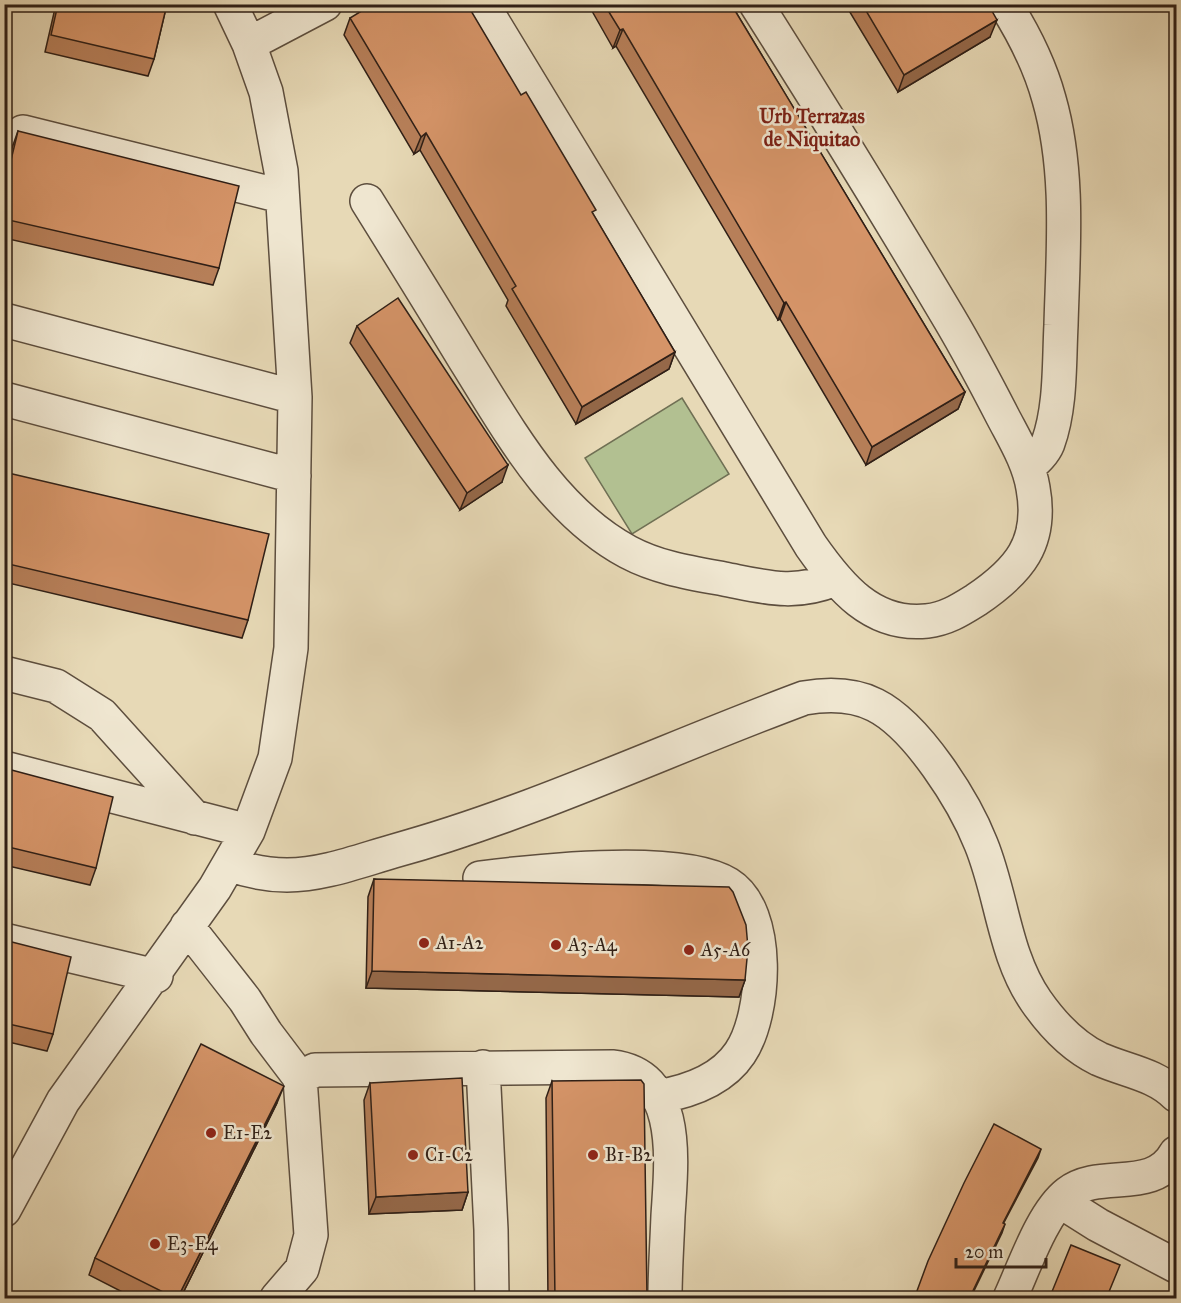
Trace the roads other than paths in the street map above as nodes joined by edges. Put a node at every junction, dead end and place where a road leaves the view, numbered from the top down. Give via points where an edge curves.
1 (230, 4) edge
2 (325, 4) edge
3 (482, 4) edge
4 (756, 4) edge
5 (1005, 4) edge
6 (249, 44) junction
7 (23, 132) edge
8 (281, 196) junction
9 (367, 201) dead end
10 (4, 320) edge
11 (295, 397) junction
12 (4, 399) edge
13 (1028, 467) junction
14 (294, 476) junction
15 (835, 579) junction
16 (4, 673) edge
17 (4, 768) edge
18 (195, 818) junction
19 (248, 831) junction
20 (229, 864) junction
21 (480, 878) dead end
22 (187, 926) junction
23 (4, 940) edge
24 (156, 976) junction
25 (483, 1067) junction
26 (300, 1078) junction
27 (1176, 1095) edge
28 (657, 1097) junction
29 (1176, 1153) edge
30 (1060, 1201) junction
31 (4, 1210) edge
32 (1176, 1266) edge
33 (277, 1299) edge
34 (492, 1299) edge
35 (665, 1299) edge
36 (1011, 1299) edge

1 - 6 street
2 - 6 street
3 - 15 street via 811,546
4 - 13 street via 966,346
5 - 13 street via 1030,49 1050,100 1064,199 1059,379 1048,441
6 - 8 street via 266,92 281,171
7 - 8 street
8 - 11 street
9 - 15 street via 511,434 548,482 590,525 627,552 674,570 780,590 802,590
10 - 11 street
11 - 14 street
12 - 14 street
13 - 15 street via 1036,510 1030,545 1012,573 952,615 924,622 898,620 859,602
14 - 19 street via 291,648 275,758
16 - 18 street via 56,686 102,715
17 - 18 street
18 - 19 street
19 - 20 street
20 - 22 street
20 - 27 street via 276,875 329,870 425,843 804,698 829,695 864,701 902,725 958,796 982,844 1018,967 1036,1001 1058,1028 1085,1050 1154,1079
21 - 28 street via 593,868 698,873 729,884 747,902 756,926 760,992 746,1043 739,1055 704,1083
22 - 24 street
22 - 26 street
23 - 24 street
24 - 31 street via 63,1101
25 - 26 street via 315,1070
25 - 28 street via 625,1069 638,1073
25 - 34 street
26 - 33 street via 311,1235 302,1269
28 - 35 street via 670,1134 671,1157
29 - 30 street via 1167,1166 1150,1176 1078,1186
30 - 32 street
30 - 36 street

